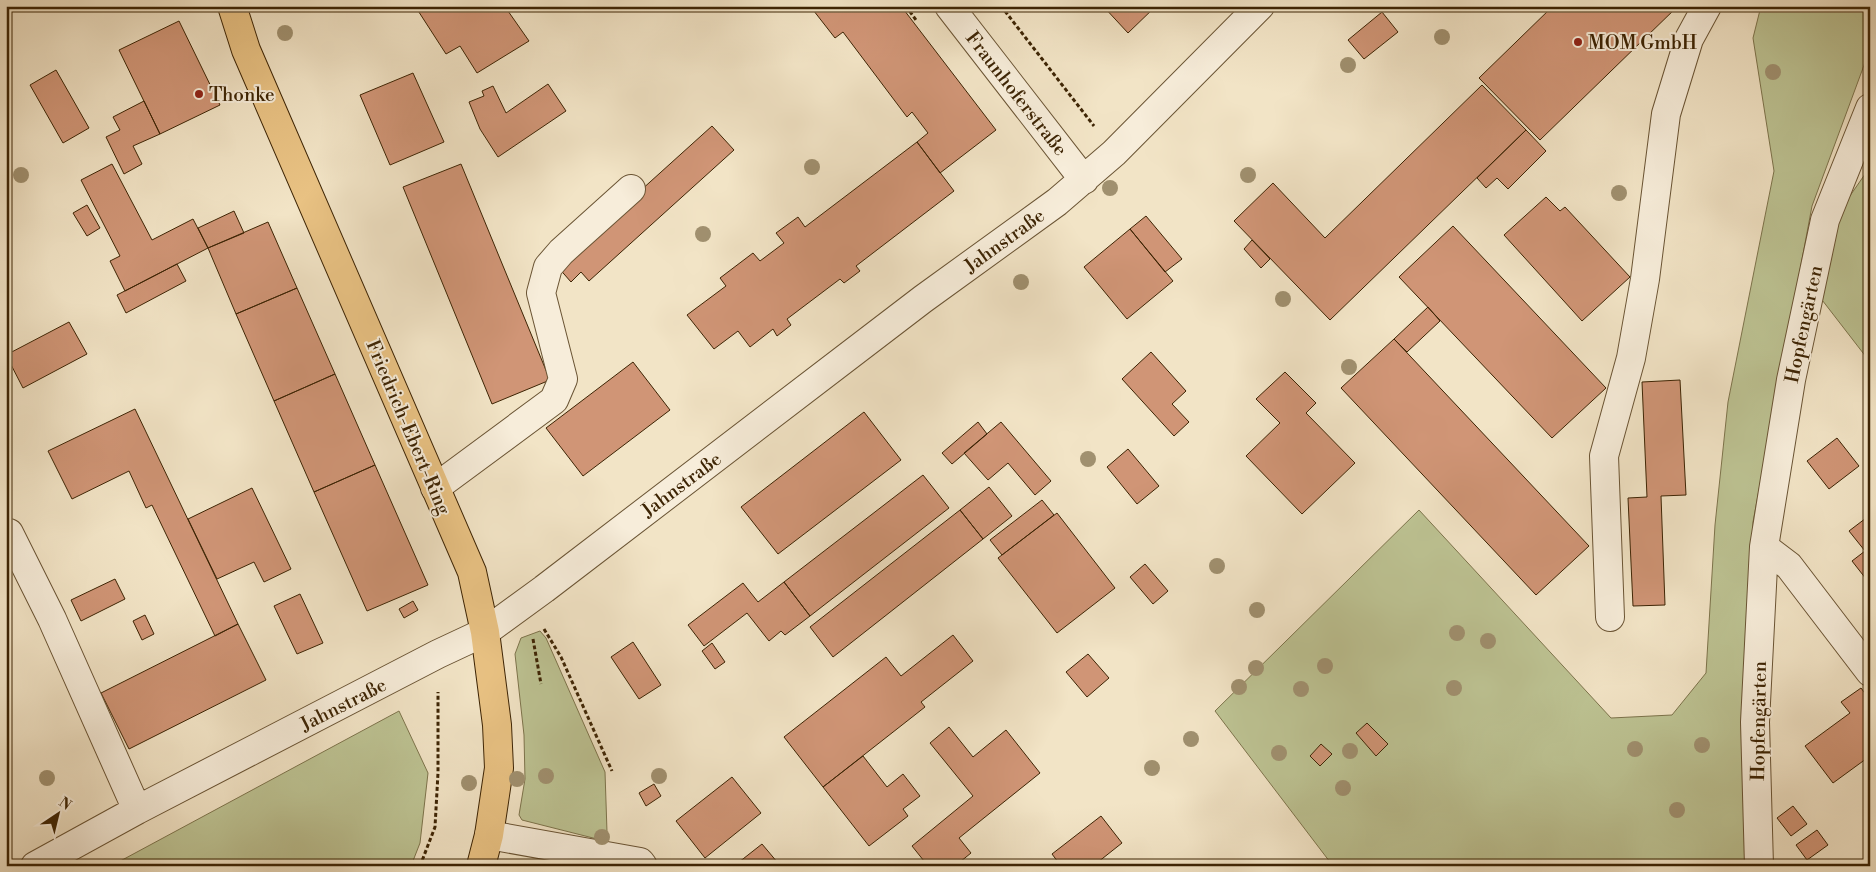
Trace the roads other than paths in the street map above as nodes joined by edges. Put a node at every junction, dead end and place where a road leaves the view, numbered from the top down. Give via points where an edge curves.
1 (232, 6) edge
2 (949, 6) edge
3 (1260, 6) edge
4 (1707, 6) edge
5 (1870, 108) edge
6 (1084, 180) junction
7 (631, 189) dead end
8 (435, 488) junction
9 (9, 533) dead end
10 (1764, 547) junction
11 (1610, 617) dead end
12 (485, 632) junction
13 (1870, 672) edge
14 (137, 810) junction
15 (489, 835) junction
16 (34, 866) edge
17 (481, 866) edge
18 (643, 866) edge
19 (1759, 866) edge

1 - 8 main road, Friedrich-Ebert-Ring via 246,50
2 - 6 street, Fraunhoferstraße
3 - 6 street, Jahnstraße
4 - 11 street via 1689,39 1666,114 1645,280 1631,358 1604,456
5 - 10 street, Hopfengärten via 1824,220 1791,380
6 - 12 street, Jahnstraße
7 - 8 street via 548,267 541,293 563,379 554,400
8 - 12 main road, Friedrich-Ebert-Ring via 472,572
9 - 14 street via 52,619
10 - 13 street via 1789,566
10 - 19 street, Hopfengärten via 1755,722
12 - 14 street, Jahnstraße
12 - 15 main road, Friedrich-Ebert-Ring via 499,768
14 - 16 street, Jahnstraße
15 - 17 main road, Friedrich-Ebert-Ring
15 - 18 street via 640,862

